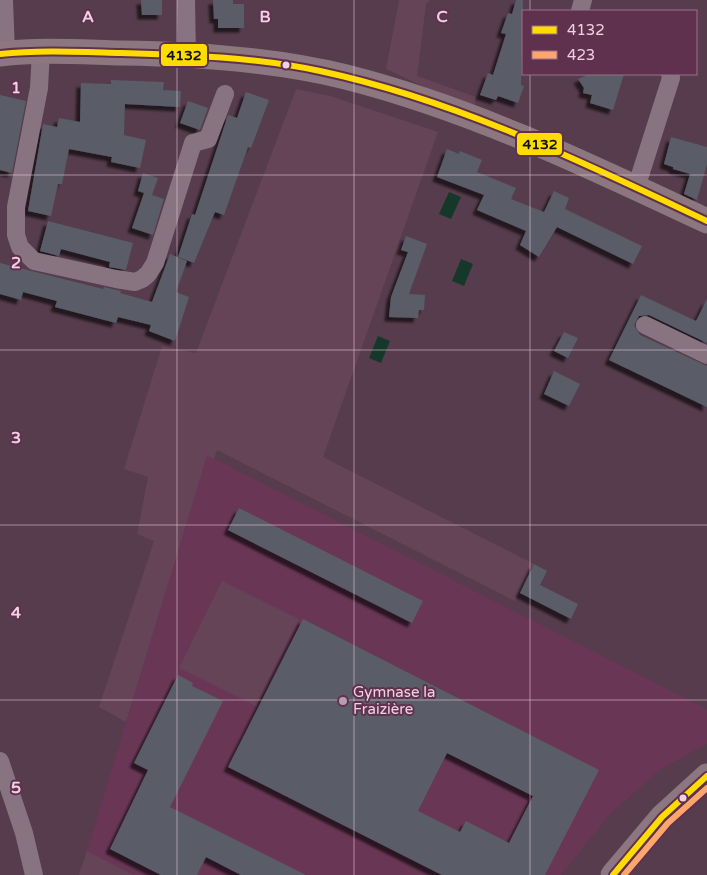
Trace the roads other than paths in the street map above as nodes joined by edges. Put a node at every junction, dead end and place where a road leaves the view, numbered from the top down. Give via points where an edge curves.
1 (4, 0) edge
2 (186, 0) edge
3 (41, 51) junction
4 (3, 53) edge
5 (187, 55) junction
6 (670, 75) edge
7 (225, 94) dead end
8 (636, 188) junction
9 (707, 221) edge
10 (645, 325) dead end
11 (707, 355) edge
12 (0, 761) edge
13 (707, 776) edge
14 (34, 875) edge
15 (612, 875) edge

1 - 4 street
2 - 5 street
3 - 4 street
3 - 5 street
3 - 7 street via 39,88 16,217 20,247 34,261 135,282 148,274 161,246 192,143 208,140
5 - 8 street via 307,69 392,90 538,142
6 - 8 street
8 - 9 street
10 - 11 street
12 - 14 street
13 - 15 street via 662,817

